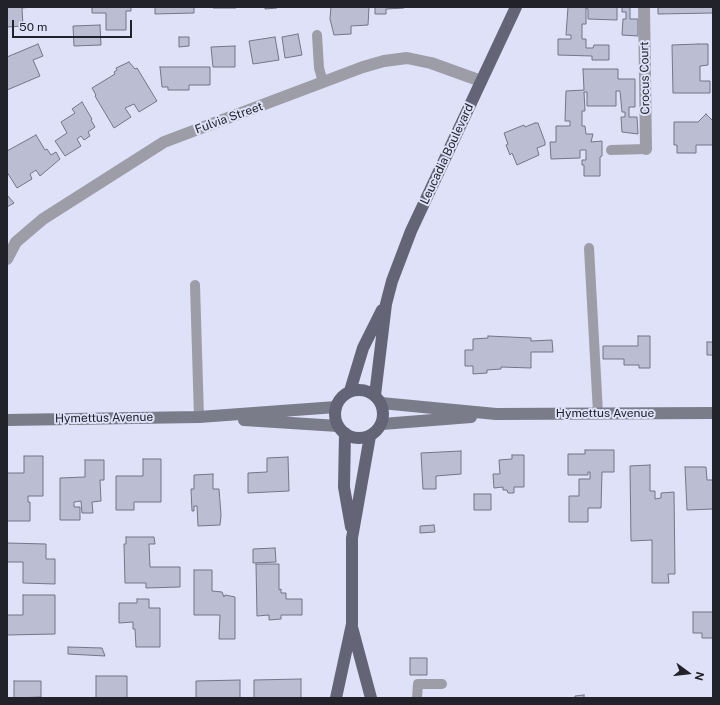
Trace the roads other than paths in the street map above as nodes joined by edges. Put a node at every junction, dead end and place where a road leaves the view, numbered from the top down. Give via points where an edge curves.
1 (516, 7) edge
2 (644, 7) edge
3 (317, 35) dead end
4 (481, 81) junction
5 (322, 82) junction
6 (646, 149) joint
7 (611, 150) dead end
8 (589, 248) dead end
9 (7, 259) edge
10 (195, 285) dead end
11 (386, 304) junction
12 (350, 391) junction
13 (378, 399) junction
14 (336, 407) junction
15 (598, 413) junction
16 (713, 413) edge
17 (496, 414) junction
18 (200, 417) junction
19 (7, 420) edge
20 (382, 424) junction
21 (342, 430) junction
22 (370, 436) junction
23 (352, 538) junction
24 (352, 624) junction
25 (442, 684) dead end
26 (336, 698) edge
27 (371, 698) edge
28 (417, 698) edge

1 - 4 main road, Leucadia Boulevard
2 - 6 street, Crocus Court
3 - 5 lane
4 - 5 street, Fulvia Street via 431,62 407,58 363,66
4 - 11 main road, Leucadia Boulevard via 411,231
5 - 9 street, Fulvia Street via 164,142 43,219 16,242
6 - 7 lane
8 - 15 lane
10 - 18 lane
11 - 12 main road, Leucadia Boulevard via 363,348
11 - 13 main road, Leucadia Boulevard
12 - 13 main road via 363,390
12 - 14 main road via 341,398
13 - 17 street, Hymettus Avenue
13 - 20 main road via 384,413
14 - 18 street, Hymettus Avenue
14 - 21 main road via 336,417
15 - 16 street, Hymettus Avenue
15 - 17 street, Hymettus Avenue
17 - 20 street, Hymettus Avenue
18 - 19 street, Hymettus Avenue
18 - 21 street, Hymettus Avenue
20 - 22 main road
21 - 22 main road via 353,437
21 - 23 main road via 344,487
22 - 23 main road
23 - 24 main road
24 - 26 main road
24 - 27 main road
25 - 28 lane via 418,684

